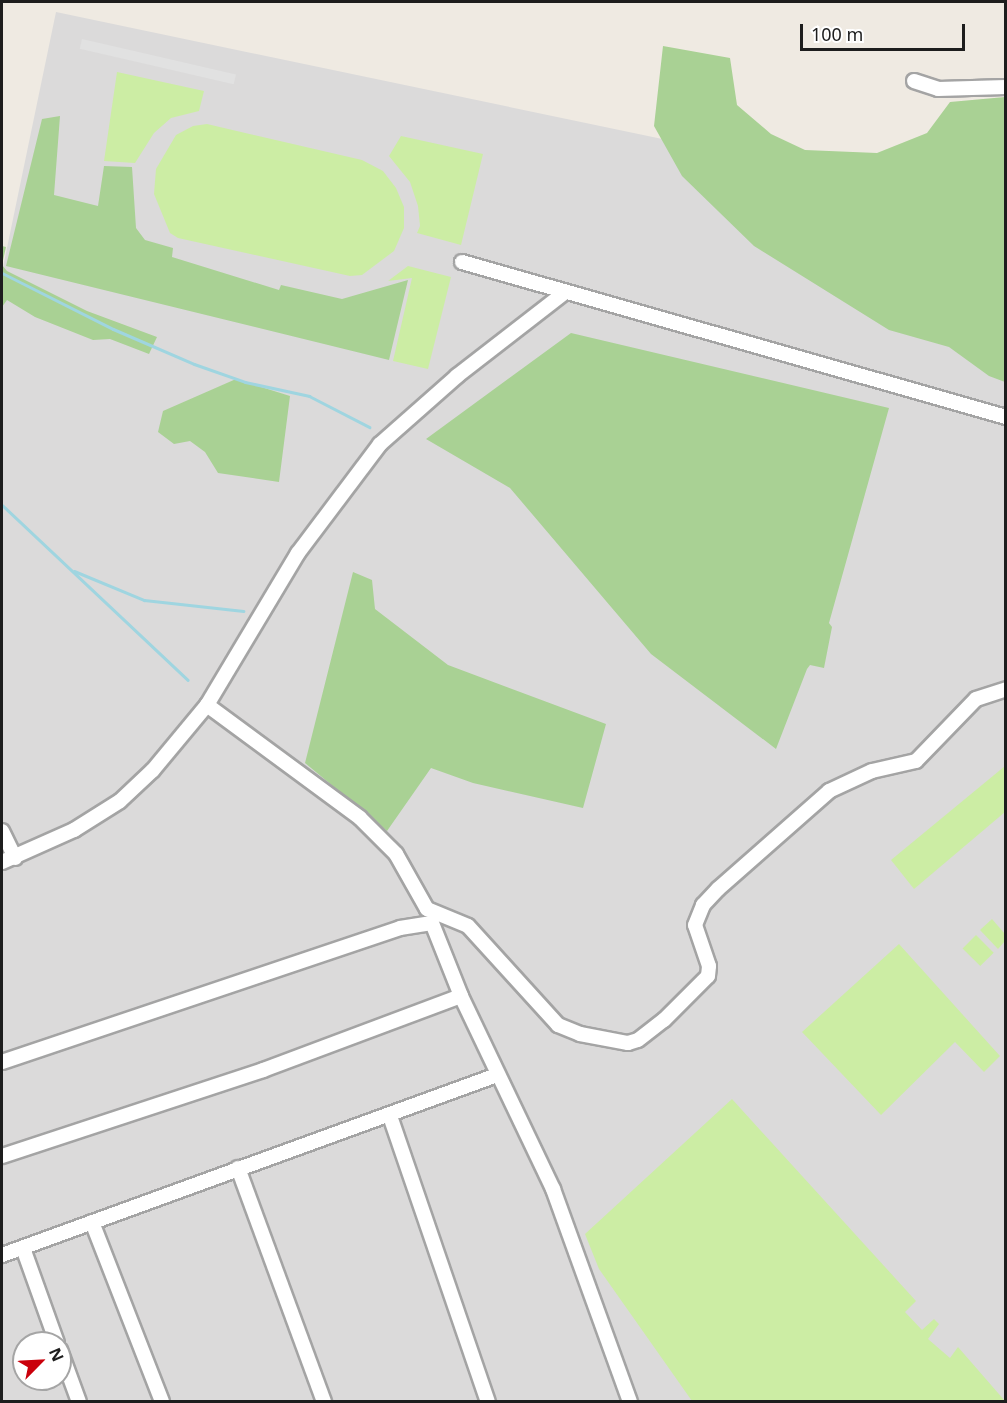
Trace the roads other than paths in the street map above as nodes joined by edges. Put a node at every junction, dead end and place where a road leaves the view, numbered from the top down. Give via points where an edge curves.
1 (914, 81) dead end
2 (1005, 87) edge
3 (462, 262) dead end
4 (564, 293) junction
5 (1005, 417) edge
6 (1005, 689) edge
7 (207, 705) junction
8 (2, 831) edge
9 (8, 860) edge
10 (430, 916) junction
11 (461, 996) junction
12 (2, 1062) edge
13 (497, 1075) junction
14 (390, 1116) junction
15 (2, 1156) edge
16 (238, 1168) junction
17 (92, 1222) junction
18 (23, 1248) junction
19 (2, 1255) edge
20 (53, 1331) edge
21 (72, 1382) edge
22 (79, 1401) edge
23 (162, 1401) edge
24 (324, 1401) edge
25 (488, 1401) edge
26 (630, 1401) edge

1 - 2 street via 938,89
3 - 4 street
4 - 5 street
4 - 7 street via 457,376 380,444 298,553
6 - 10 street via 976,699 916,761 851,778 829,791 718,889 703,904 695,925 709,966 708,976 638,1040 612,1041 558,1024 468,926
7 - 9 street via 153,770 120,801 74,830
7 - 10 street via 360,819 396,854
8 - 9 street
10 - 11 street
10 - 12 street
11 - 13 street
11 - 15 street via 263,1070
13 - 14 street
13 - 26 street via 553,1189
14 - 16 street
14 - 25 street
16 - 17 street
16 - 24 street
17 - 18 street
17 - 23 street
18 - 19 street
18 - 20 street
21 - 22 street

